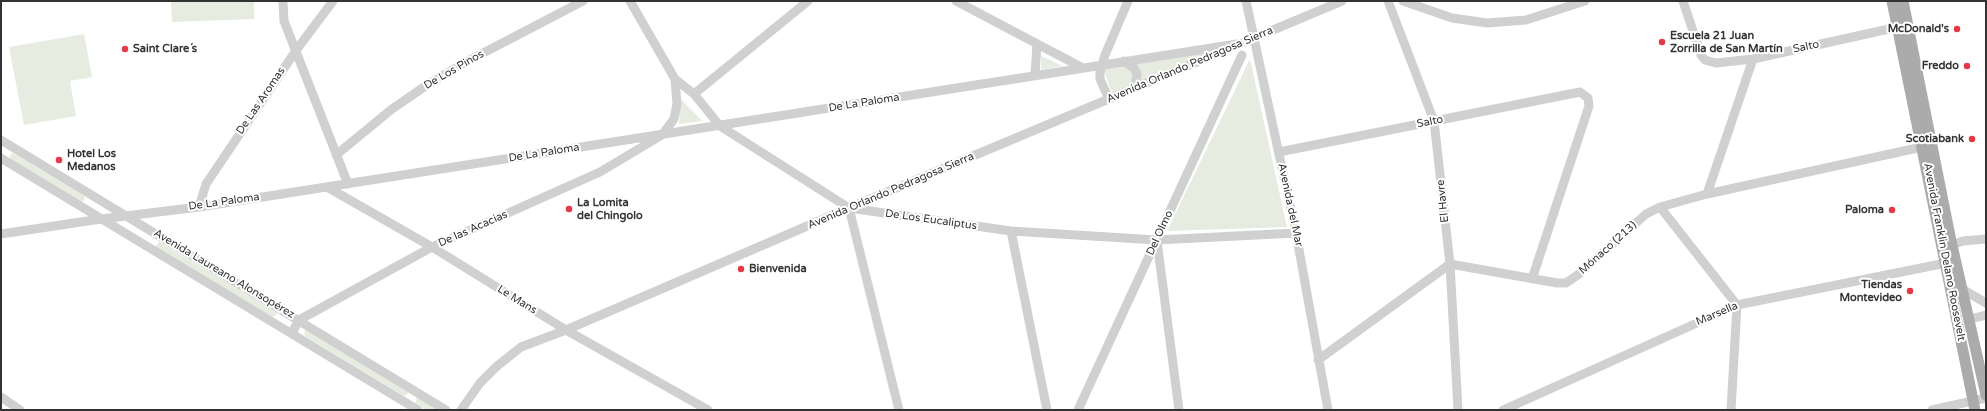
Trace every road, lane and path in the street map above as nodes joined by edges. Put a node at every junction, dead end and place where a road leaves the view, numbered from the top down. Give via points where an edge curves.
1 (283, 1) edge
2 (333, 1) edge
3 (582, 1) edge
4 (630, 1) edge
5 (808, 1) edge
6 (956, 1) edge
7 (1128, 1) edge
8 (1246, 1) edge
9 (1342, 1) edge
10 (1388, 1) edge
11 (1404, 1) edge
12 (1584, 1) edge
13 (1683, 1) edge
14 (1892, 1) edge
15 (1903, 1) edge
16 (1898, 27) junction
17 (1254, 38) junction
18 (1037, 44) junction
19 (1237, 44) junction
20 (296, 49) junction
21 (1242, 55) dead end
22 (1753, 59) junction
23 (1124, 60) junction
24 (1102, 65) junction
25 (1084, 67) junction
26 (1035, 75) junction
27 (1100, 79) junction
28 (675, 80) junction
29 (1135, 87) junction
30 (694, 94) junction
31 (1109, 99) junction
32 (1434, 121) junction
33 (720, 126) junction
34 (662, 135) junction
35 (1, 140) edge
36 (1922, 147) junction
37 (1279, 152) junction
38 (336, 155) junction
39 (1, 158) edge
40 (348, 184) junction
41 (327, 187) junction
42 (1707, 194) junction
43 (199, 207) junction
44 (1660, 207) junction
45 (849, 208) junction
46 (126, 216) junction
47 (101, 219) junction
48 (1011, 231) junction
49 (1296, 233) junction
50 (1, 234) edge
51 (1986, 238) edge
52 (1157, 240) junction
53 (1948, 246) junction
54 (432, 247) junction
55 (1946, 263) junction
56 (1450, 264) junction
57 (1532, 279) junction
58 (1962, 289) junction
59 (1986, 303) edge
60 (1737, 305) junction
61 (1986, 315) edge
62 (1970, 319) junction
63 (299, 320) junction
64 (566, 330) junction
65 (292, 333) junction
66 (1318, 360) junction
67 (417, 392) junction
68 (1986, 395) edge
69 (1, 397) edge
70 (1986, 398) edge
71 (409, 405) junction
72 (1974, 405) edge
73 (1957, 407) edge
74 (20, 410) edge
75 (418, 410) edge
76 (446, 410) edge
77 (461, 410) edge
78 (708, 410) edge
79 (899, 410) edge
80 (1047, 410) edge
81 (1078, 410) edge
82 (1179, 410) edge
83 (1328, 410) edge
84 (1458, 410) edge
85 (1503, 410) edge
86 (1732, 410) edge
87 (1932, 410) edge

1 - 20 street via 284,21
2 - 20 street, De Las Aromas
3 - 38 street, De Los Pinos via 462,64 424,87
4 - 28 street, De Los Eucaliptus
5 - 30 street
6 - 18 street
7 - 24 street
8 - 17 street, Avenida del Mar
9 - 17 street, Avenida Orlando Pedragosa Sierra
10 - 32 street, El Havre
11 - 12 street via 1452,18 1487,23 1526,20
13 - 22 street, Salto via 1701,55 1705,60 1732,63
14 - 16 main road, Avenida Franklin Delano Roosevelt
15 - 53 main road, Avenida Franklin Delano Roosevelt
16 - 22 street, Salto
16 - 36 main road, Avenida Franklin Delano Roosevelt
17 - 19 street, Avenida Orlando Pedragosa Sierra
17 - 37 street, Avenida del Mar
18 - 25 street
18 - 26 street
19 - 23 street, De La Paloma
19 - 29 street, Avenida Orlando Pedragosa Sierra
20 - 38 street
20 - 43 street, De Las Aromas via 206,184
21 - 52 street, Del Olmo
22 - 42 street
23 - 24 street, De La Paloma
23 - 29 street via 1137,74
24 - 25 street, De La Paloma
24 - 27 street
25 - 26 street, De La Paloma
25 - 27 street
26 - 33 street, De La Paloma
27 - 31 street
28 - 30 street, De Los Eucaliptus
28 - 34 street via 677,104 674,119
29 - 31 street, Avenida Orlando Pedragosa Sierra
30 - 33 street, De Los Eucaliptus
31 - 45 street, Avenida Orlando Pedragosa Sierra
32 - 37 street, Salto
32 - 56 street, El Havre
32 - 57 street, Salto via 1580,92 1588,98 1589,106
33 - 34 street, De La Paloma
33 - 45 street, De Los Eucaliptus
34 - 40 street, De La Paloma
34 - 54 street, De las Acacias via 600,172
35 - 46 street, Avenida Laureano Alonsopérez
36 - 42 street, Mónaco (213)
36 - 53 main road, Avenida Franklin Delano Roosevelt
37 - 49 street, Avenida del Mar
38 - 40 street
39 - 47 street, Avenida Laureano Alonsopérez
40 - 41 street, De La Paloma
41 - 43 street, De La Paloma
41 - 54 street, Le Mans
42 - 44 street, Mónaco (213)
43 - 46 street, De La Paloma
44 - 57 street, Mónaco (213) via 1646,214 1566,283
44 - 60 street
45 - 48 street, De Los Eucaliptus
45 - 64 street, Avenida Orlando Pedragosa Sierra
45 - 79 street
46 - 47 street, De La Paloma
46 - 63 street, Avenida Laureano Alonsopérez
47 - 50 street, De La Paloma
47 - 65 street, Avenida Laureano Alonsopérez
48 - 52 street, De Los Eucaliptus
48 - 80 street
49 - 52 street, De Los Eucaliptus
49 - 66 street, Avenida del Mar
51 - 53 street
52 - 81 street, Del Olmo
52 - 82 street
53 - 55 main road, Avenida Franklin Delano Roosevelt
53 - 58 main road, Avenida Franklin Delano Roosevelt
54 - 63 street, De las Acacias
54 - 64 street, Le Mans
55 - 60 street, Marsella
55 - 72 main road, Avenida Franklin Delano Roosevelt
56 - 57 street, Mónaco (213)
56 - 66 street
56 - 84 street, El Havre
58 - 59 street
58 - 62 main road, Avenida Franklin Delano Roosevelt
60 - 85 street, Marsella
60 - 86 street
61 - 62 street
62 - 68 main road, Avenida Franklin Delano Roosevelt
63 - 65 street
63 - 67 street, Avenida Laureano Alonsopérez
64 - 77 street, Avenida Orlando Pedragosa Sierra via 521,347 480,383
64 - 78 street, Le Mans
65 - 71 street, Avenida Laureano Alonsopérez
66 - 83 street, Avenida del Mar
67 - 71 street
67 - 76 street, Avenida Laureano Alonsopérez
69 - 74 street
70 - 72 street
71 - 75 street, Avenida Laureano Alonsopérez
72 - 73 street
73 - 87 street

